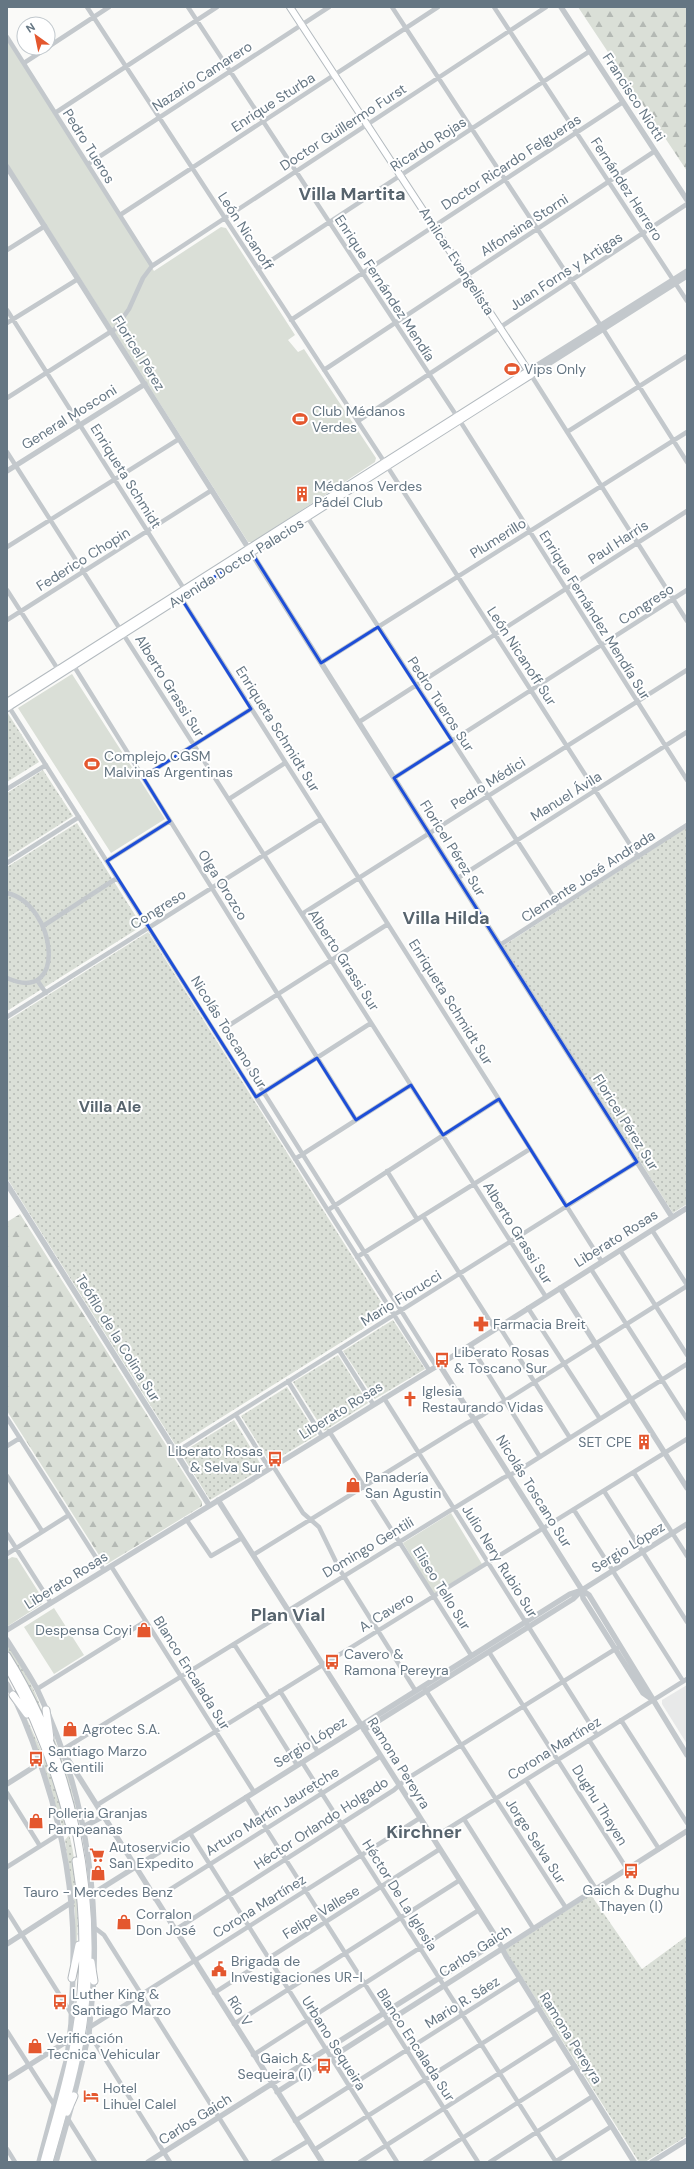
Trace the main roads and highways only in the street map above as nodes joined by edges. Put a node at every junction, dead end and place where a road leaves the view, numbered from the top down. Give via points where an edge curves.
1 (290, 7) edge
2 (530, 373) joint
3 (8, 705) edge
4 (7, 1656) edge
5 (7, 1666) edge
6 (13, 1695) road end
7 (46, 1710) road end
8 (53, 1768) junction
9 (70, 1805) junction
10 (73, 1830) junction
11 (80, 1891) junction
12 (87, 1917) junction
13 (72, 1978) road end
14 (94, 1981) road end
15 (74, 2096) road end
16 (44, 2162) edge
17 (50, 2162) edge

1 - 2 main road, Amilcar Evangelista
2 - 3 main road, Avenida Doctor Palacios
4 - 9 highway via 21,1680 45,1734
5 - 8 highway via 31,1714
6 - 8 highway via 25,1710 43,1753
7 - 9 highway via 50,1738 63,1771
8 - 10 highway
9 - 10 highway
10 - 11 highway
10 - 12 highway via 83,1871
11 - 13 highway via 79,1944
11 - 16 highway via 82,1942 79,2014 66,2083
12 - 14 highway
12 - 17 highway via 87,1978 83,2026
15 - 17 highway

